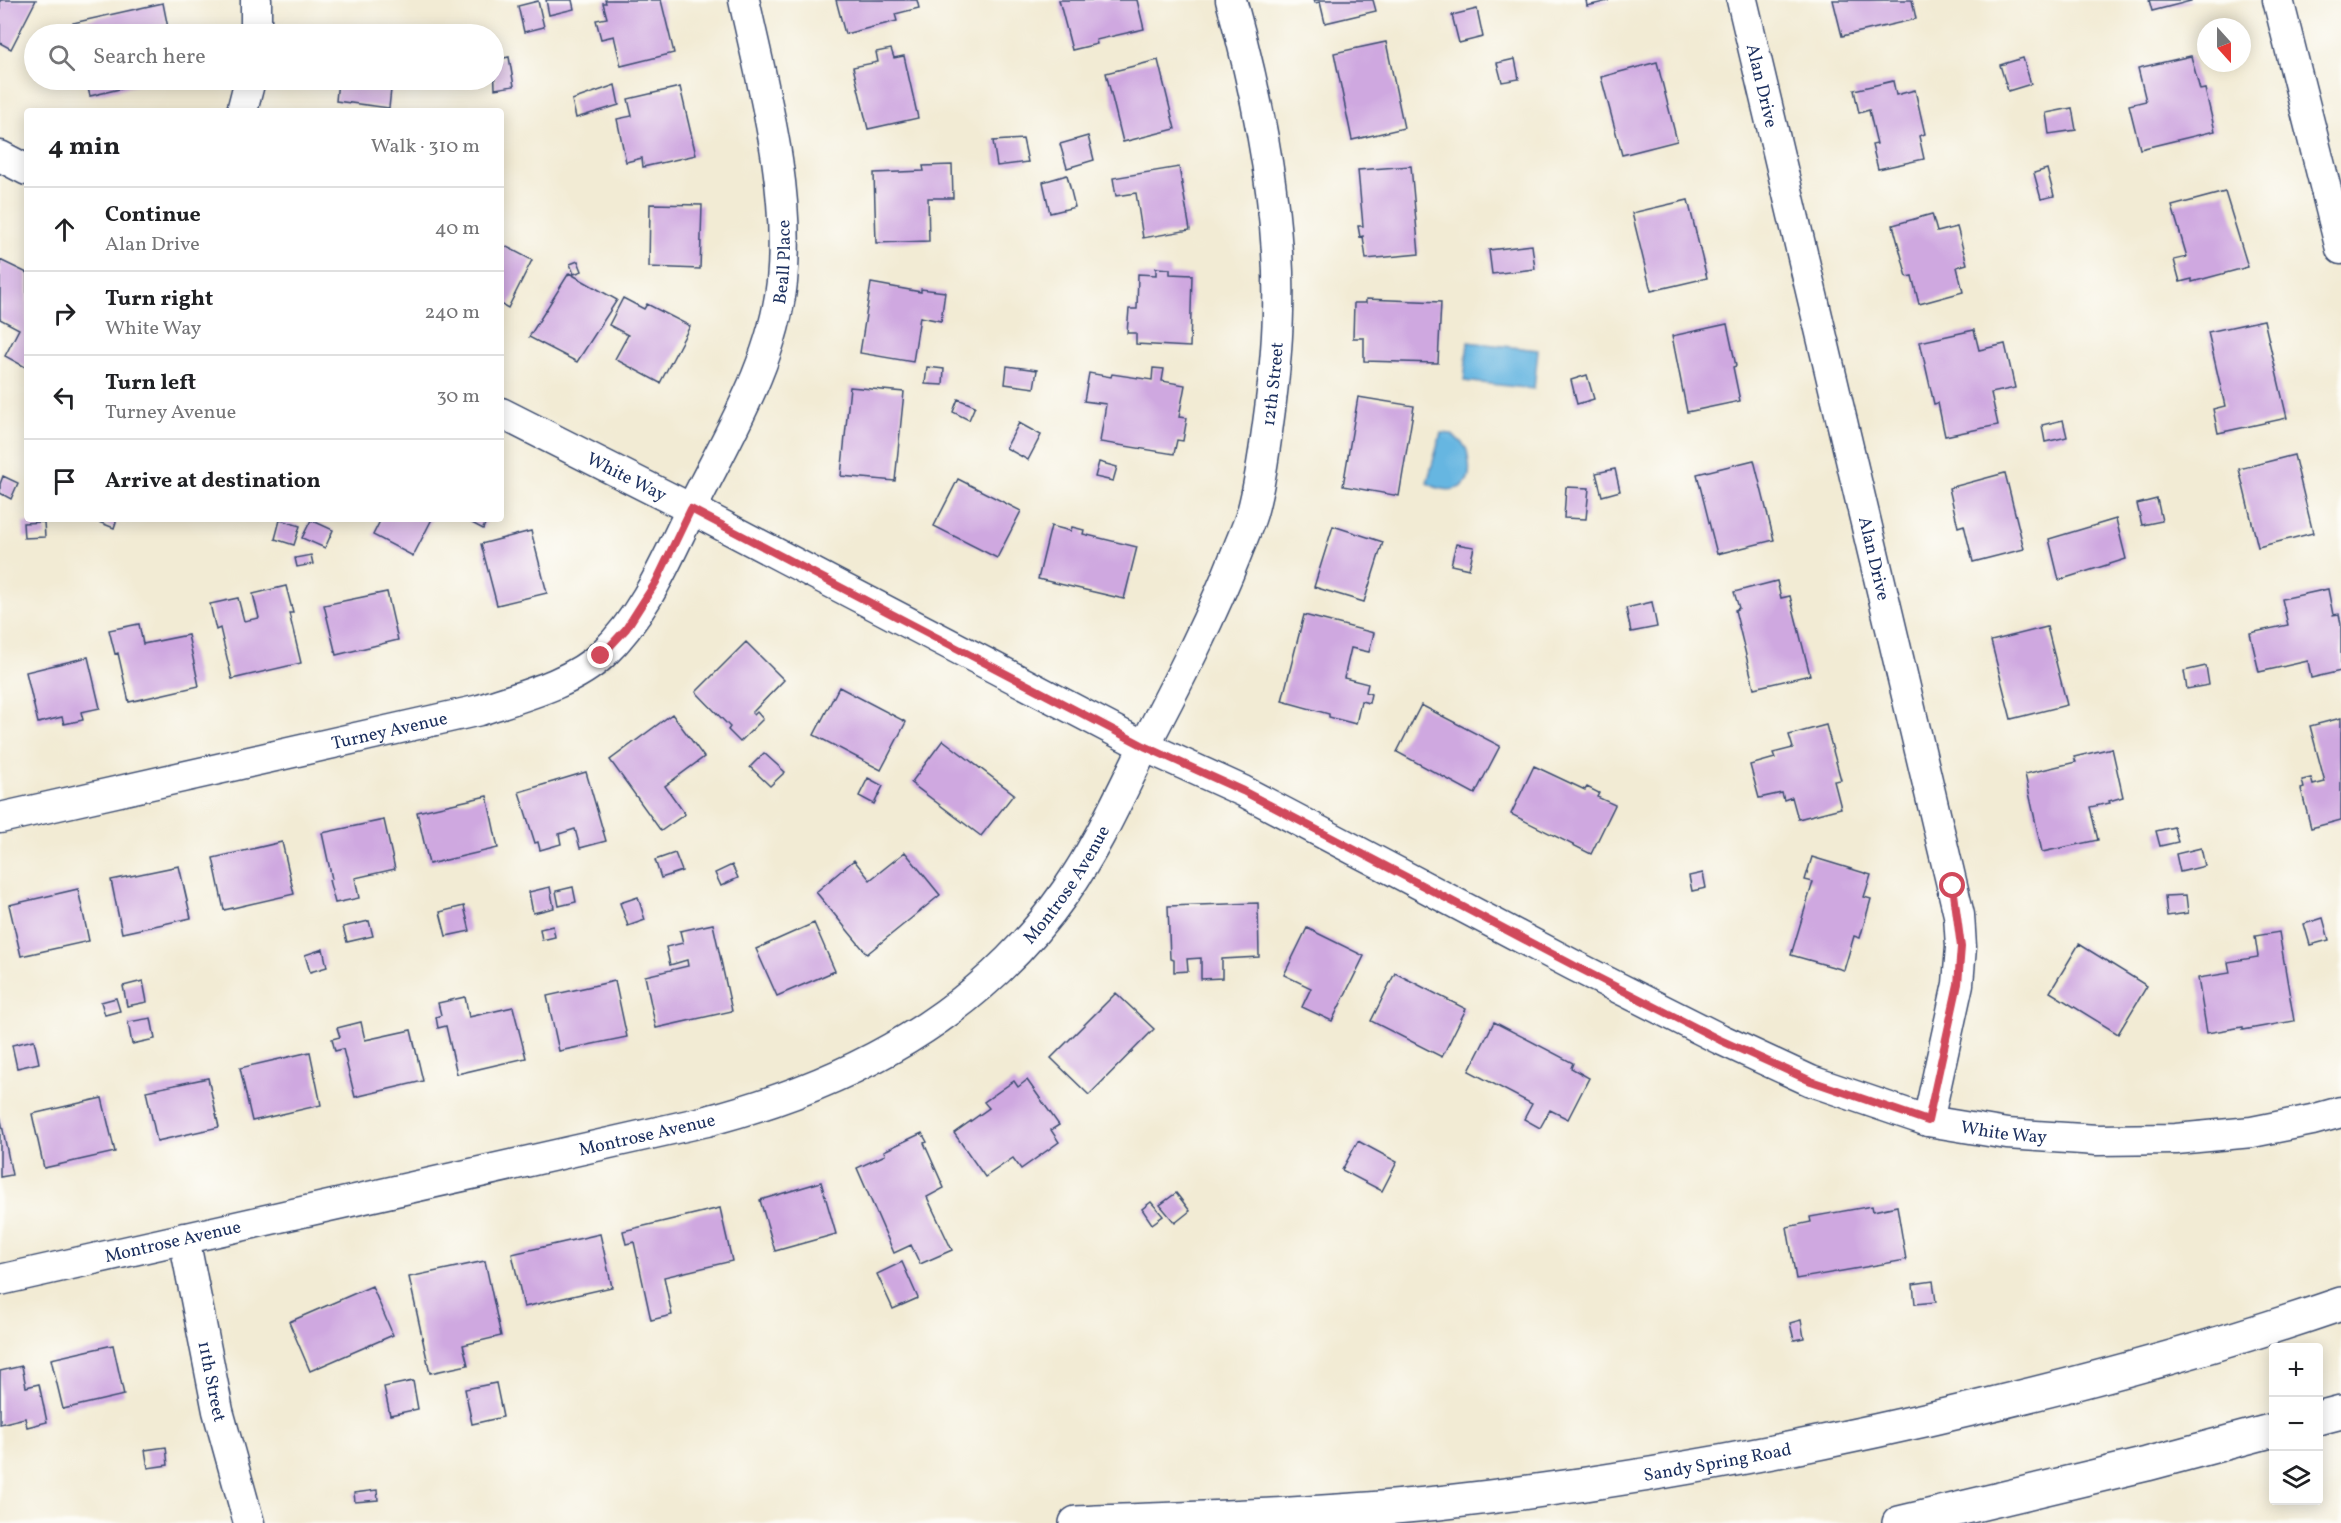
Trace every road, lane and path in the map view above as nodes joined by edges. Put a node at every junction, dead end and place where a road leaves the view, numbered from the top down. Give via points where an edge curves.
1 (256, 0) edge
2 (744, 0) edge
3 (1231, 0) edge
4 (1742, 0) edge
5 (2278, 0) edge
6 (256, 24) edge
7 (247, 90) edge
8 (243, 108) edge
9 (0, 156) edge
10 (24, 168) edge
11 (2341, 249) edge
12 (504, 415) edge
13 (691, 509) junction
14 (1144, 746) junction
15 (0, 818) edge
16 (2341, 1112) edge
17 (1928, 1121) junction
18 (184, 1238) junction
19 (0, 1280) edge
20 (2341, 1304) edge
21 (2341, 1412) edge
22 (2323, 1417) edge
23 (2269, 1431) edge
24 (249, 1523) edge
25 (1076, 1523) edge
26 (1899, 1523) edge

1 - 6 street
2 - 13 street, Beall Place via 782,187 782,282 774,331 754,386
3 - 14 street, 12th Street via 1255,99 1277,251 1274,383 1252,514 1224,585
4 - 17 street, Alan Drive via 1959,915 1958,984
5 - 11 street
7 - 8 street
9 - 10 street
12 - 13 street, White Way
13 - 14 street, White Way
13 - 15 street, Turney Avenue via 656,582 626,629 601,656 542,690 480,710
14 - 17 street, White Way via 1243,791 1720,1040 1811,1081
14 - 18 street, Montrose Avenue via 1095,845 1066,892 1017,954 948,1012 904,1042 840,1076 764,1106 707,1121
16 - 17 street, White Way via 2252,1132 2165,1139 2097,1140 2007,1134
18 - 19 street, Montrose Avenue
18 - 24 street, 11th Street via 218,1412
20 - 25 main road, Sandy Spring Road via 2224,1343 2078,1383 1859,1436 1609,1481 1436,1503
21 - 22 main road
23 - 26 main road

